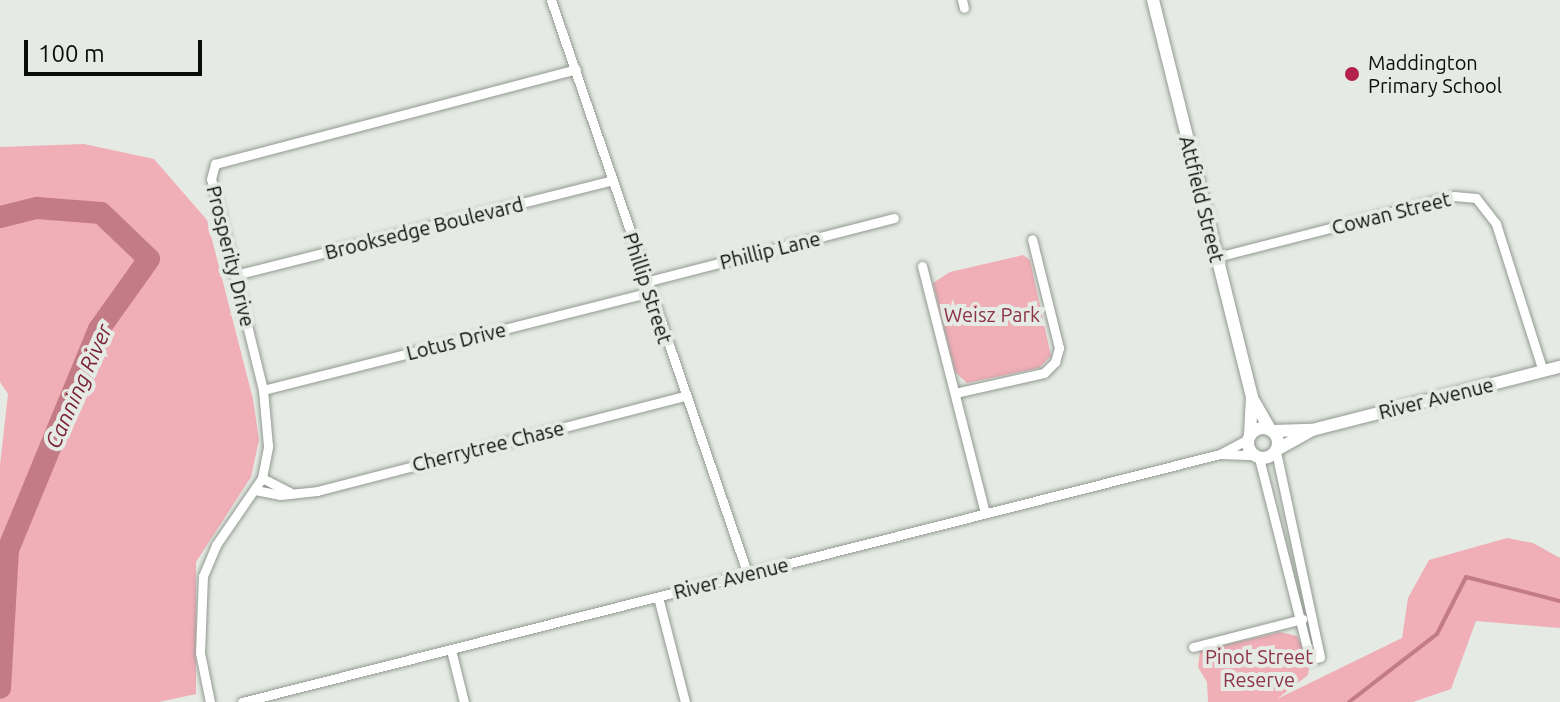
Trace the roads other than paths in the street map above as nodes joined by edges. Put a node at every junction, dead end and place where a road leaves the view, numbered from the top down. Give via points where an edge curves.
1 (551, 0) edge
2 (1153, 0) edge
3 (576, 69) junction
4 (612, 180) junction
5 (894, 218) dead end
6 (1032, 239) dead end
7 (1217, 257) junction
8 (922, 266) dead end
9 (235, 275) junction
10 (645, 282) junction
11 (650, 292) junction
12 (1560, 367) edge
13 (1543, 371) junction
14 (263, 390) junction
15 (955, 393) junction
16 (684, 396) junction
17 (1252, 398) junction
18 (1272, 430) junction
19 (1312, 430) junction
20 (1249, 437) junction
21 (1277, 450) junction
22 (1220, 454) junction
23 (1257, 457) junction
24 (262, 478) junction
25 (255, 490) junction
26 (292, 493) junction
27 (985, 513) junction
28 (748, 575) junction
29 (658, 597) junction
30 (1311, 616) junction
31 (1299, 619) junction
32 (1193, 647) dead end
33 (451, 650) junction
34 (210, 702) edge
35 (242, 702) edge
36 (464, 702) edge
37 (685, 702) edge

1 - 3 street, Phillip Street
2 - 7 street, Attfield Street
3 - 4 street, Phillip Street
3 - 9 street, Prosperity Drive via 221,159 211,179
4 - 9 street, Brooksedge Boulevard
4 - 10 street, Phillip Street
5 - 10 street, Phillip Lane
6 - 15 street via 1059,348 1055,362 1044,373
7 - 13 street, Cowan Street via 1454,196 1476,198 1496,224
7 - 17 street, Attfield Street
8 - 15 street
9 - 14 street, Prosperity Drive
10 - 11 street, Phillip Street
11 - 14 street, Lotus Drive
11 - 16 street, Phillip Street
12 - 13 street, River Avenue
13 - 19 street, River Avenue
14 - 24 street, Prosperity Drive via 268,446
15 - 27 street
16 - 26 street, Cherrytree Chase via 317,491
16 - 28 street, Phillip Street
17 - 18 street, Attfield Street
17 - 20 street, Attfield Street
18 - 19 street, River Avenue
18 - 20 street, River Avenue
18 - 21 street, Attfield Street
19 - 21 street, River Avenue
20 - 22 street, River Avenue
20 - 23 street
21 - 23 street, River Avenue
21 - 30 street
22 - 23 street, River Avenue
22 - 27 street, River Avenue
23 - 31 street
24 - 25 street, Prosperity Drive
24 - 26 street
25 - 26 street, Cherrytree Chase
25 - 34 street, Prosperity Drive via 216,545 203,576 200,653
27 - 28 street, River Avenue
28 - 29 street, River Avenue
29 - 33 street, River Avenue
29 - 37 street
30 - 31 street
30 - 31 street via 1315,658
31 - 32 street
33 - 35 street, River Avenue
33 - 36 street

